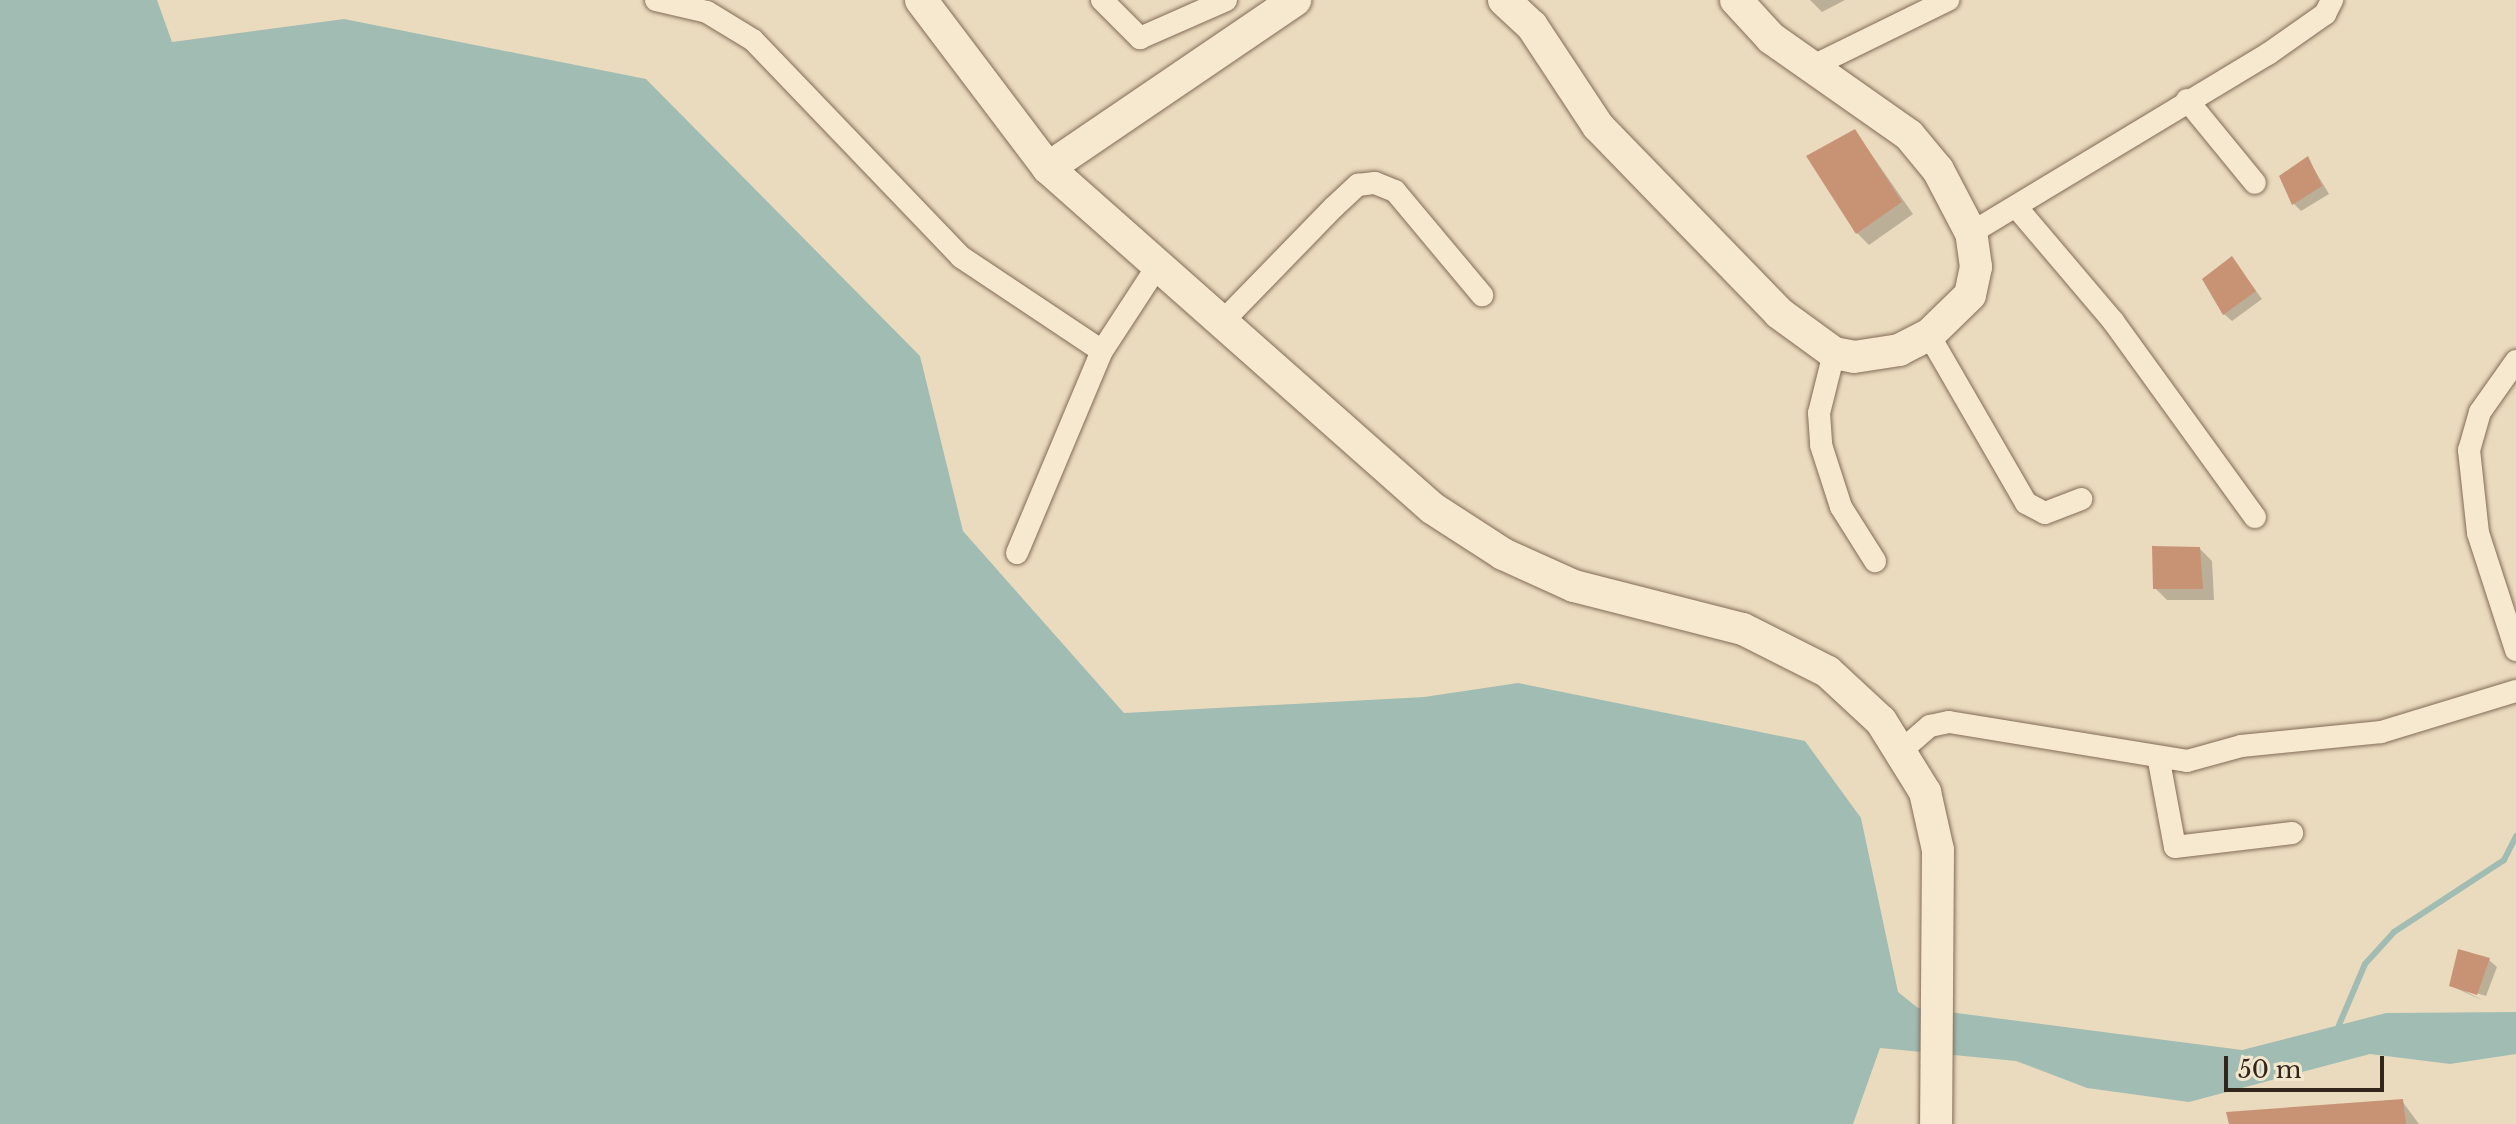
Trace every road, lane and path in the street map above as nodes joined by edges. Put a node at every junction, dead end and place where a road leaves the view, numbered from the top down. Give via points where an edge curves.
1 (656, 0) edge
2 (921, 0) edge
3 (1102, 0) edge
4 (1226, 0) edge
5 (1295, 0) edge
6 (1504, 0) edge
7 (1736, 0) edge
8 (1948, 0) edge
9 (2332, 0) edge
10 (1811, 67) junction
11 (2187, 100) junction
12 (1048, 168) junction
13 (2255, 183) dead end
14 (2018, 209) junction
15 (1971, 233) junction
16 (1160, 262) junction
17 (1482, 295) dead end
18 (1225, 319) junction
19 (1929, 335) junction
20 (1102, 351) junction
21 (1834, 353) junction
22 (2516, 361) edge
23 (2081, 499) dead end
24 (2255, 517) dead end
25 (1017, 553) dead end
26 (1875, 561) dead end
27 (2516, 650) edge
28 (2516, 691) edge
29 (1902, 750) junction
30 (2159, 761) junction
31 (2292, 833) dead end
32 (1936, 1124) edge

1 - 20 street via 707,12 753,40 961,257
2 - 12 street
3 - 4 street via 1140,38
5 - 12 street
6 - 21 street via 1669,205 1779,313
7 - 10 street
8 - 10 street
9 - 11 street via 2325,14 2268,54
10 - 15 street via 1909,135 1938,170
11 - 13 street
11 - 14 street
12 - 16 street
14 - 15 street
14 - 24 street via 2113,321
15 - 19 street via 1970,295
16 - 18 street
16 - 20 street
17 - 18 street via 1395,191 1375,183 1358,185
18 - 29 street via 1432,508 1503,554 1574,586 1743,629 1828,672
19 - 21 street via 1899,350
19 - 23 street via 2026,503 2045,513
20 - 25 street
21 - 26 street via 1819,413 1821,445 1841,507
22 - 27 street via 2480,412 2469,450 2478,533
28 - 30 street via 2381,732
29 - 30 street via 1930,726 1949,722
29 - 32 street via 1925,792 1938,850
30 - 31 street via 2175,847

